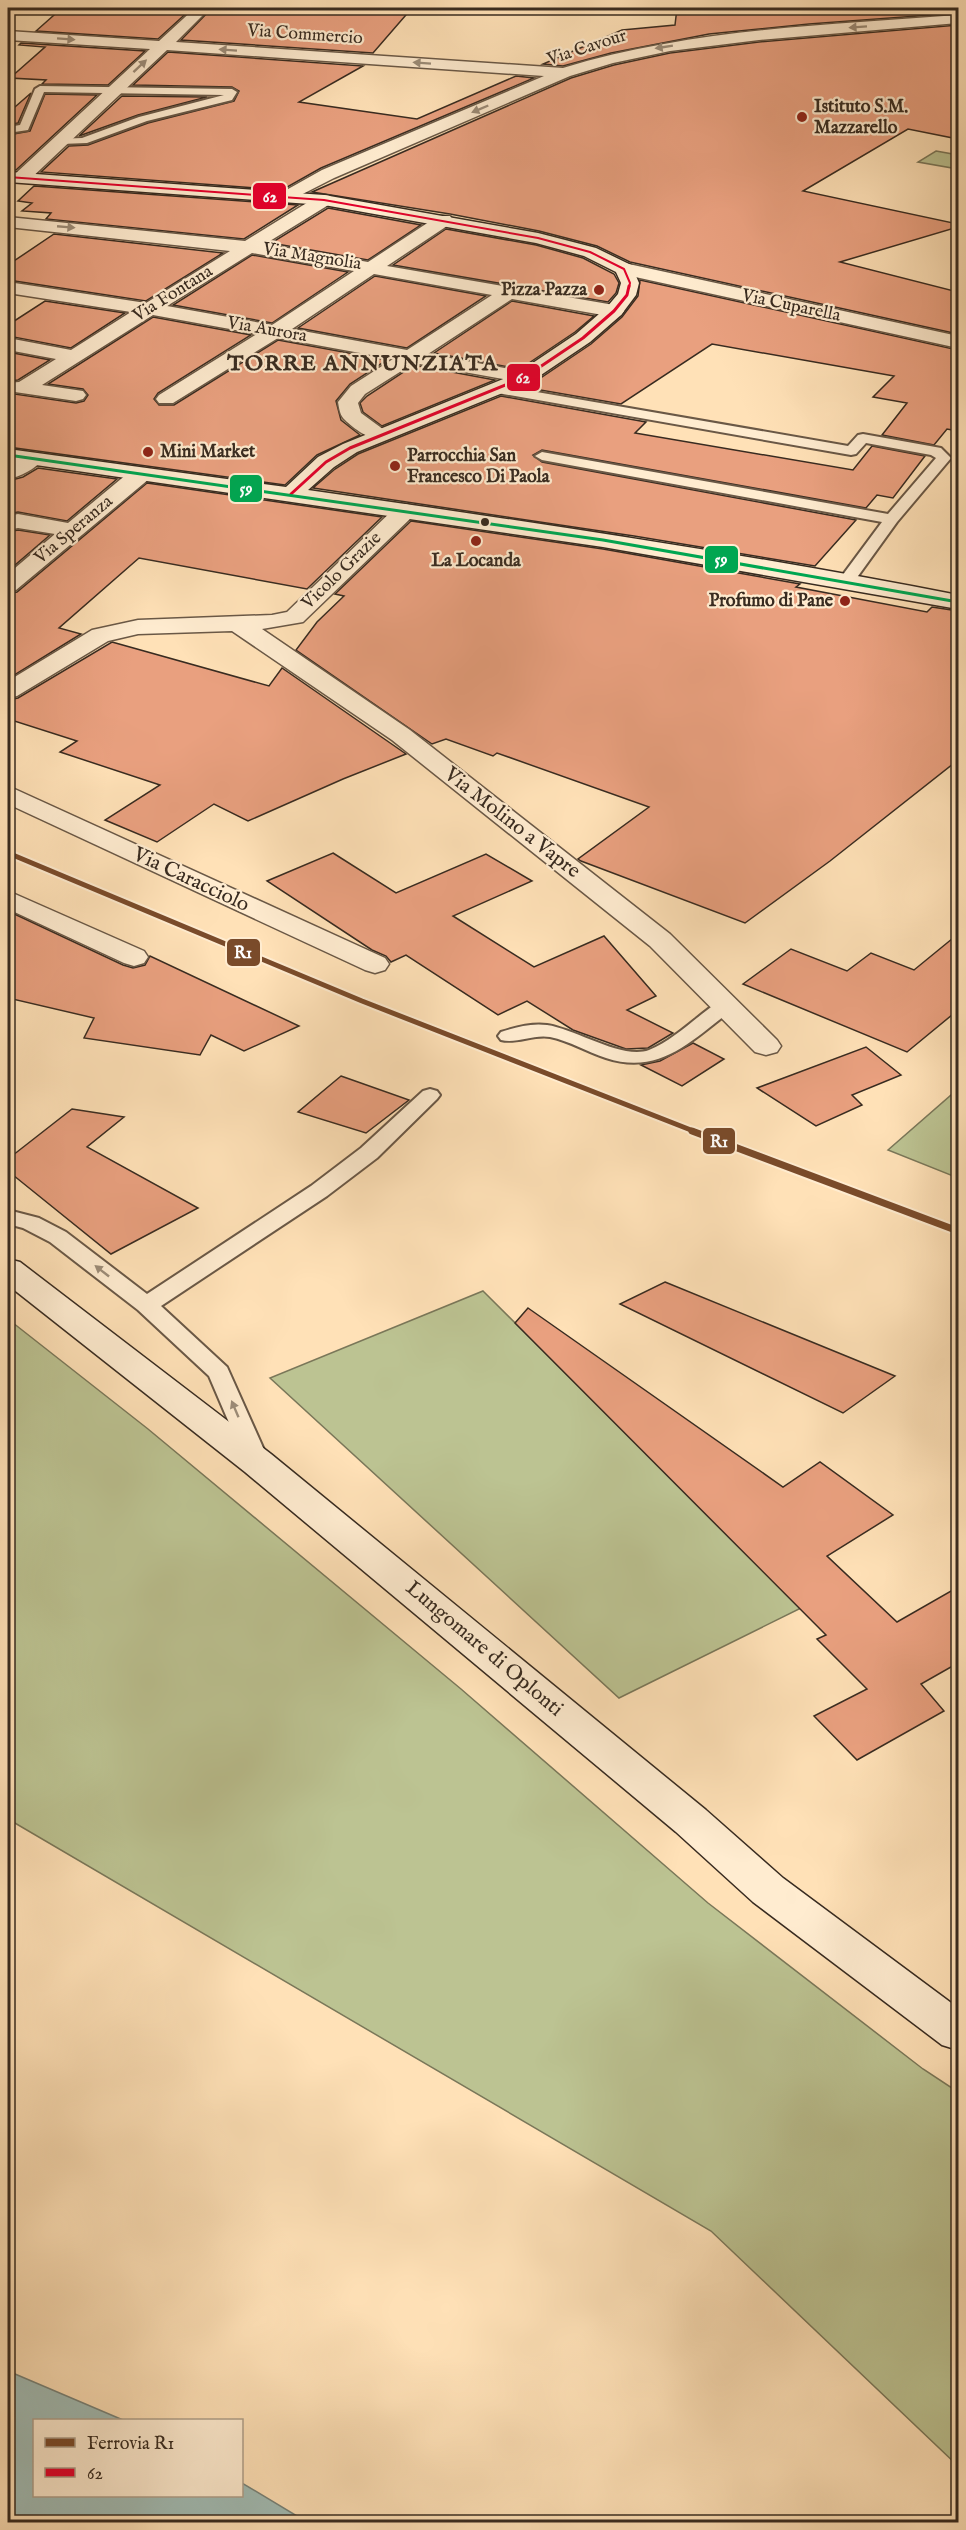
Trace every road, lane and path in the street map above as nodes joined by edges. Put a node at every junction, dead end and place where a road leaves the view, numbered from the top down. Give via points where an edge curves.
1 (203, 8) edge
2 (958, 20) edge
3 (8, 35) edge
4 (162, 45) junction
5 (564, 73) junction
6 (115, 90) junction
7 (8, 130) edge
8 (61, 141) junction
9 (14, 177) edge
10 (287, 197) junction
11 (324, 201) junction
12 (444, 220) junction
13 (8, 222) edge
14 (249, 247) junction
15 (375, 267) junction
16 (624, 270) junction
17 (8, 287) edge
18 (510, 292) junction
19 (149, 309) junction
20 (614, 311) junction
21 (276, 331) junction
22 (958, 342) edge
23 (8, 344) edge
24 (413, 355) junction
25 (73, 356) junction
26 (525, 377) junction
27 (15, 387) edge
28 (497, 389) junction
29 (76, 395) dead end
30 (166, 399) dead end
31 (381, 435) junction
32 (8, 455) edge
33 (542, 456) dead end
34 (32, 459) junction
35 (8, 473) edge
36 (141, 474) junction
37 (291, 494) junction
38 (405, 511) junction
39 (892, 519) junction
40 (8, 523) edge
41 (73, 531) junction
42 (847, 580) junction
43 (8, 585) edge
44 (958, 602) edge
45 (238, 624) junction
46 (8, 691) edge
47 (8, 794) edge
48 (8, 899) edge
49 (134, 957) dead end
50 (375, 964) dead end
51 (725, 1005) junction
52 (508, 1036) dead end
53 (766, 1046) dead end
54 (430, 1095) dead end
55 (8, 1217) edge
56 (8, 1269) edge
57 (146, 1305) junction
58 (258, 1463) junction
59 (958, 2032) edge

1 - 4 street
2 -> 5 street, Via Cavour via 670,46
3 -> 4 street, Via Commercio
5 -> 4 street, Via Commercio
6 -> 4 street
5 -> 10 street, Via Cavour via 308,183
6 - 7 lane via 40,89 24,128
6 - 8 street
6 - 8 lane via 232,92 228,98 143,119 83,141
8 - 9 street
9 - 10 street, Via Cuparella
10 - 11 street, Via Cuparella
11 - 12 street, Via Cuparella
11 - 14 street, Via Fontana
12 - 15 street
12 - 16 street, Via Cuparella via 590,252
13 -> 14 street, Via Magnolia
14 - 15 street, Via Magnolia
14 - 19 street, Via Fontana
15 - 18 street, Via Magnolia
15 - 21 street
16 - 20 street via 630,282 627,295
16 - 22 street, Via Cuparella
17 - 19 street, Via Aurora
18 - 20 street, Via Magnolia
18 - 24 street
19 - 21 street, Via Aurora
19 - 25 street, Via Fontana
20 - 26 street via 583,338
21 - 24 street, Via Aurora
21 - 30 street
23 - 25 street
24 - 26 street, Via Aurora
24 - 31 street via 358,390 348,402 352,416
25 - 27 street, Via Fontana
26 - 28 street
27 - 29 street
28 - 31 street
28 - 39 lane via 851,451 863,438 936,451 944,458
31 - 37 street via 326,462
32 - 34 street
33 - 39 lane
34 - 35 street
34 - 36 street
36 - 37 street
36 - 41 street, Via Speranza
37 - 38 street
38 - 42 street via 644,545
38 - 45 street, Vicolo Grazie via 295,617
39 - 42 lane
40 - 41 street via 18,521
41 - 43 street, Via Speranza
42 - 44 street
45 - 46 street, Vicolo Grazie via 138,627 100,635
45 - 51 street, Via Molino a Vapre via 401,735 660,940
47 - 50 street, Via Caracciolo
48 - 49 street
51 - 52 lane via 657,1053 641,1057 615,1054 555,1032 528,1029
51 - 53 street, Via Molino a Vapre
54 - 57 lane via 369,1153 319,1191
57 -> 55 lane via 58,1237
56 - 58 street, Lungomare di Oplonti
58 -> 57 lane via 219,1372
58 - 59 street, Lungomare di Oplonti via 665,1799 768,1890

